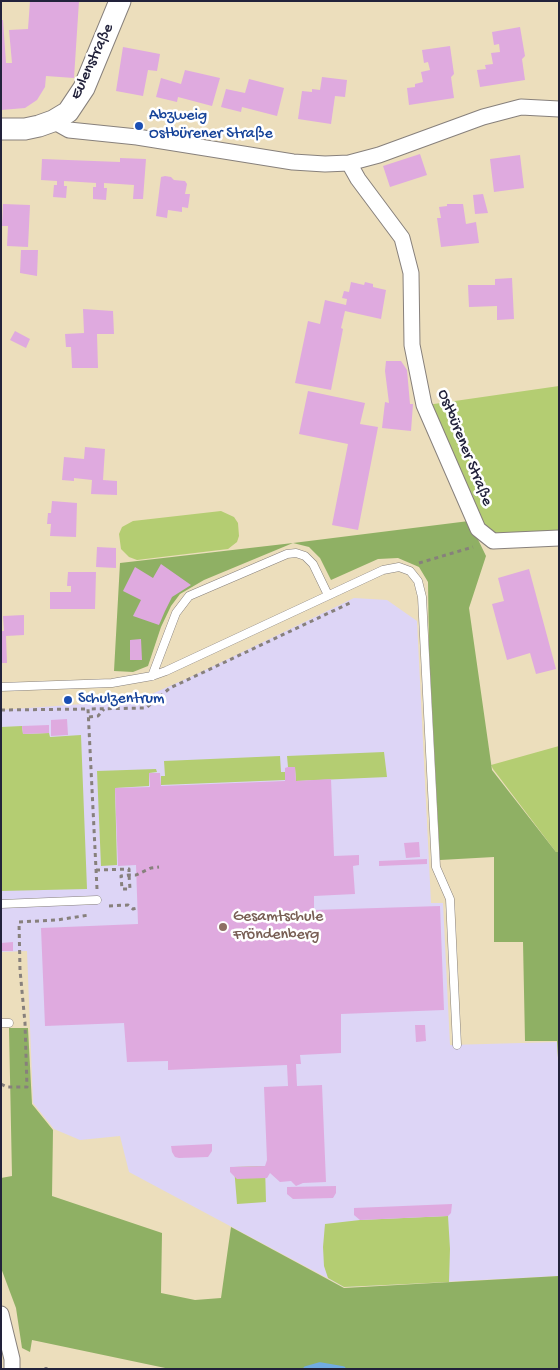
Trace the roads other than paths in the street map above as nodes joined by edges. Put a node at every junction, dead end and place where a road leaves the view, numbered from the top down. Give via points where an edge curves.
1 (120, 1) edge
2 (559, 109) edge
3 (53, 122) junction
4 (1, 129) edge
5 (349, 163) junction
6 (559, 538) edge
7 (328, 595) junction
8 (152, 676) junction
9 (1, 687) edge
10 (96, 903) road end
11 (1, 904) edge
12 (457, 1045) dead end
13 (1, 1314) edge
14 (12, 1369) edge

1 - 3 main road, Eulenstraße via 84,88 68,112
2 - 5 street via 521,107
3 - 4 main road, Eulenstraße via 24,129
3 - 5 street via 69,130 137,137 293,162
5 - 6 street, Ostbürener Straße via 402,238 411,273 412,345 424,405 478,529 493,541
7 - 8 lane
7 - 8 lane via 313,564 296,553 189,596 176,613
7 - 12 lane via 383,570 399,567 410,571 418,581 422,597 436,867 450,899
8 - 9 lane via 112,683
10 - 11 lane
13 - 14 street

